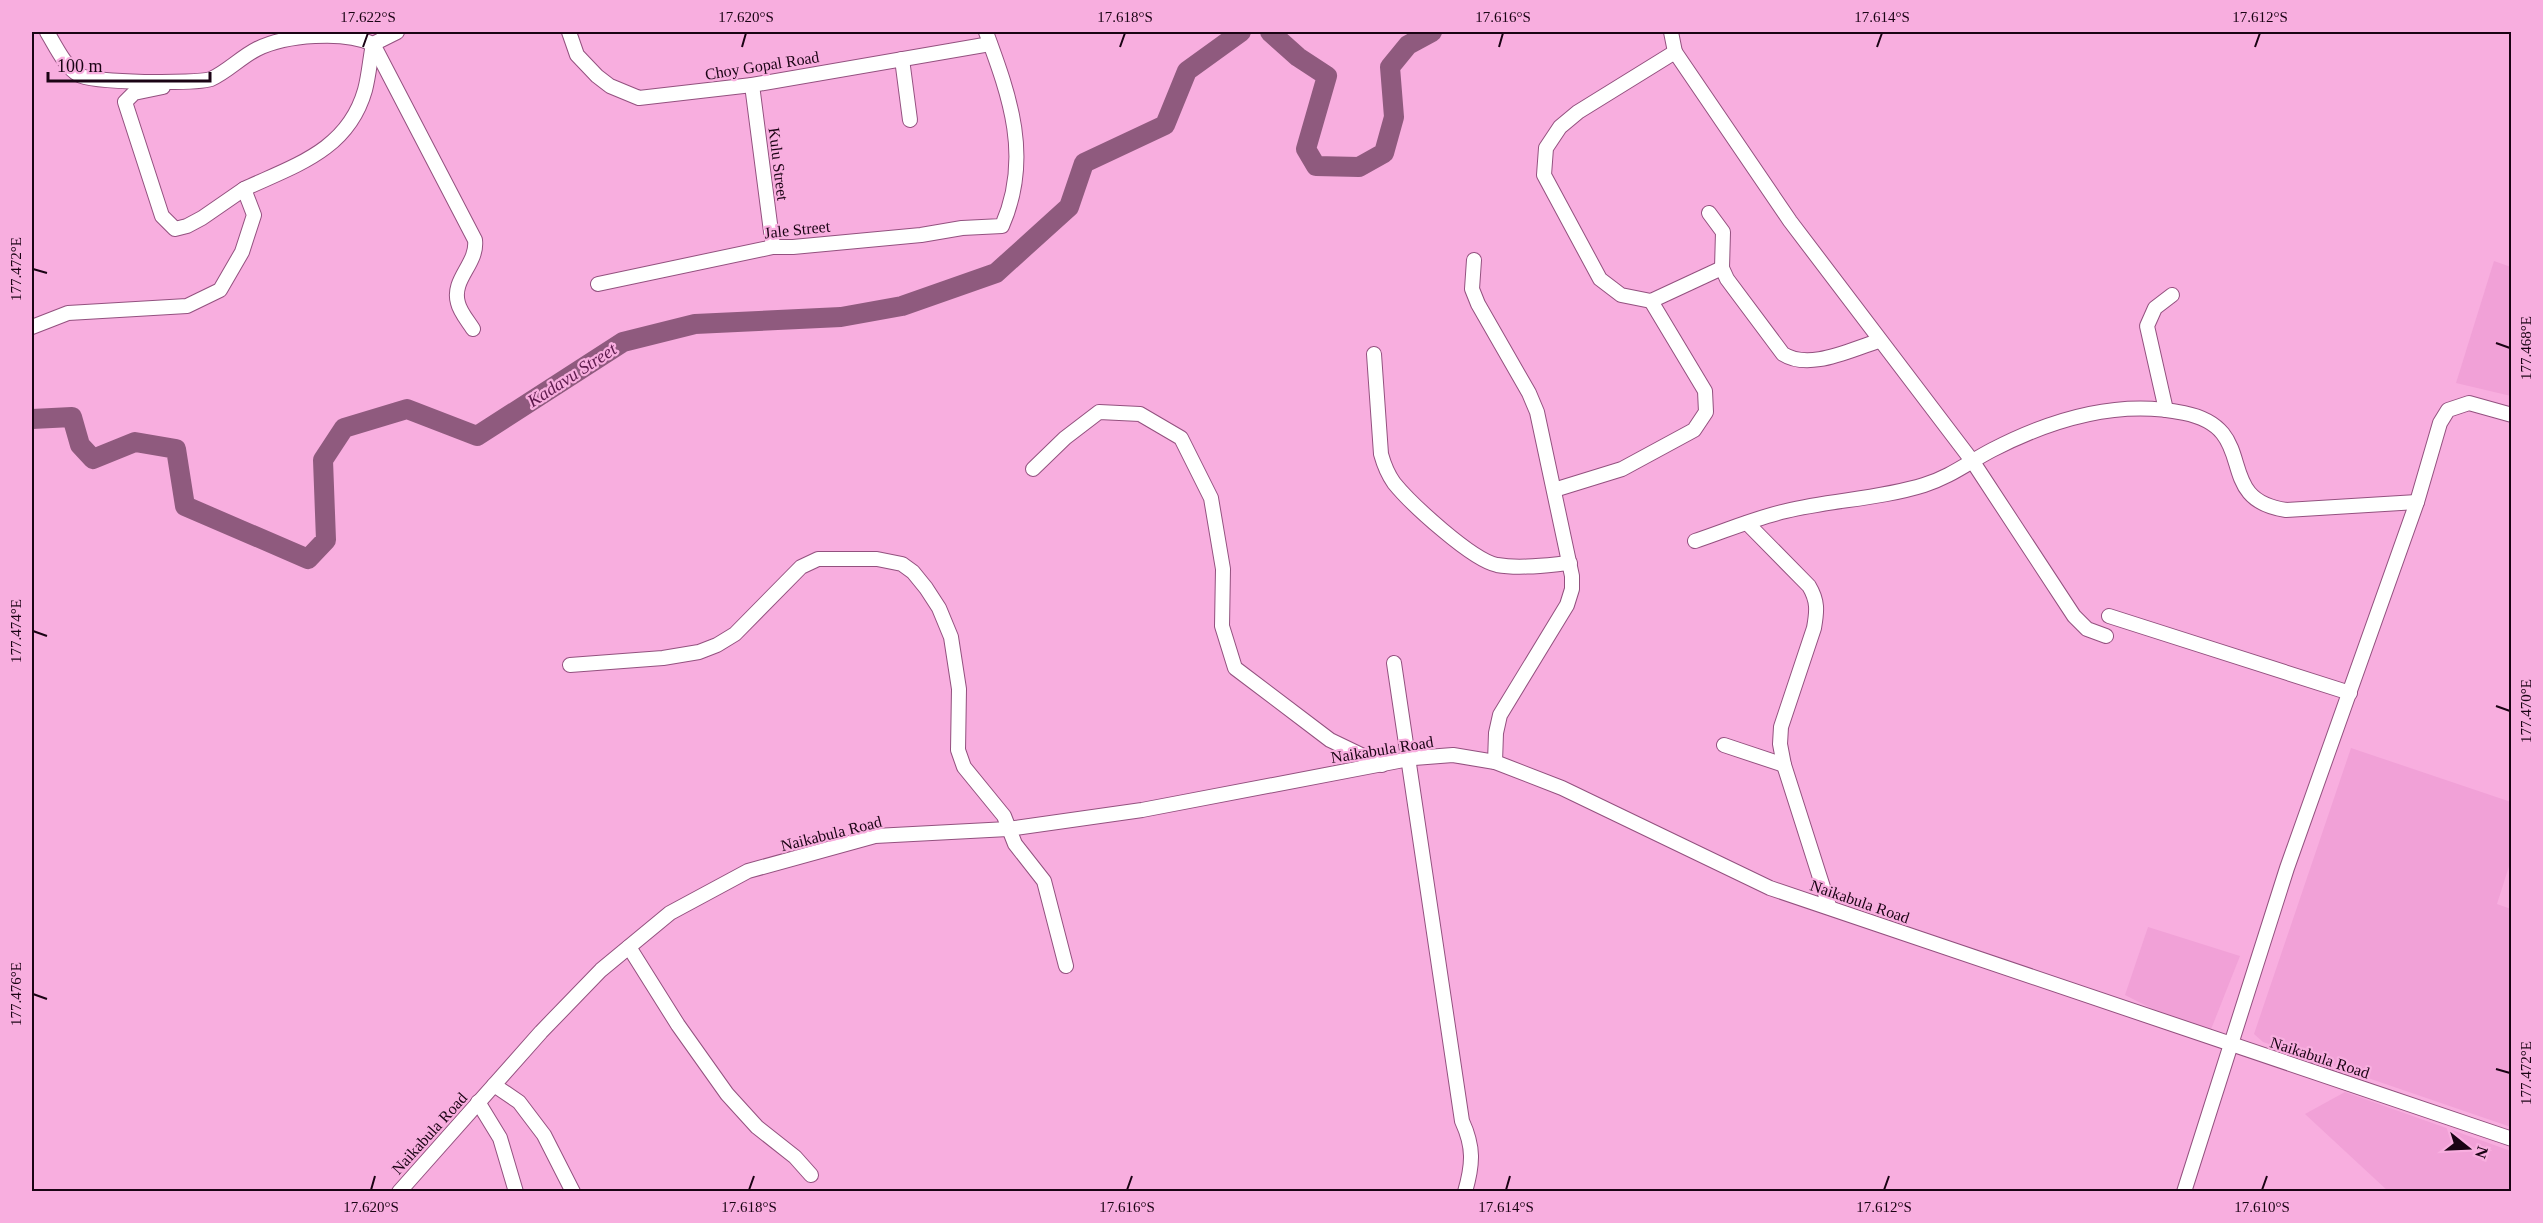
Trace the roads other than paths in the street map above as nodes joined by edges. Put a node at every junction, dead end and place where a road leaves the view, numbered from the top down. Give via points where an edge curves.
1 (47, 32) edge
2 (569, 32) edge
3 (1671, 32) edge
4 (385, 38) edge
5 (988, 38) edge
6 (1675, 52) junction
7 (902, 60) junction
8 (195, 82) junction
9 (752, 85) junction
10 (910, 120) dead end
11 (244, 189) junction
12 (1709, 213) dead end
13 (773, 247) junction
14 (1474, 260) dead end
15 (1722, 268) junction
16 (598, 284) dead end
17 (2172, 295) dead end
18 (1651, 302) junction
19 (32, 327) edge
20 (473, 329) dead end
21 (1879, 340) junction
22 (1374, 354) dead end
23 (2166, 410) junction
24 (2511, 415) edge
25 (1973, 462) junction
26 (1033, 469) dead end
27 (1554, 490) junction
28 (2417, 502) junction
29 (1748, 523) junction
30 (1695, 541) dead end
31 (1570, 563) junction
32 (2109, 616) dead end
33 (2106, 636) dead end
34 (1394, 663) dead end
35 (570, 665) dead end
36 (2350, 693) junction
37 (1724, 745) dead end
38 (1409, 759) junction
39 (1495, 762) junction
40 (1382, 765) junction
41 (1784, 765) junction
42 (1008, 829) junction
43 (1829, 906) junction
44 (629, 947) junction
45 (1066, 966) dead end
46 (2232, 1045) junction
47 (494, 1085) junction
48 (478, 1102) junction
49 (2511, 1139) edge
50 (811, 1175) dead end
51 (399, 1191) edge
52 (516, 1191) edge
53 (573, 1191) edge
54 (1465, 1191) edge
55 (2184, 1191) edge

1 - 8 street via 78,75 92,79
2 - 9 street, Choy Gopal Road via 577,55 597,76 639,98
3 - 6 street
4 - 8 street via 336,36 273,43 212,78
4 - 11 street via 352,120 334,143
4 - 20 street via 475,240 476,252 456,287 458,304
5 - 7 street, Choy Gopal Road
5 - 13 street, Jale Street via 1008,91 1018,148 1011,207 1002,226
6 - 18 street via 1578,112 1552,136 1543,161 1544,175 1600,279 1621,295
6 - 21 street via 1790,221
7 - 9 street, Choy Gopal Road
7 - 10 street
8 - 11 street via 134,93 125,102 162,216 175,229 187,226
9 - 13 street, Kulu Street
11 - 19 street via 254,215 242,252 220,290 187,306 69,313
12 - 15 street via 1724,232
13 - 16 street, Jale Street
14 - 27 street via 1472,289 1537,412
15 - 18 street
15 - 21 street via 1783,354 1792,359 1811,361
17 - 23 street via 2155,308 2147,327
18 - 27 street via 1705,391 1707,405 1703,418 1694,430 1622,469
21 - 25 street
22 - 31 street via 1381,454 1385,470 1395,484 1482,559 1497,565 1518,566
23 - 25 street via 2107,411 2056,422 2022,435
23 - 28 street via 2206,418 2219,426 2226,434 2245,489 2254,500 2270,508
24 - 28 street via 2469,403 2448,410 2440,423
25 - 29 street via 1951,476 1923,486 1785,511
25 - 33 street via 2074,616 2087,629
26 - 40 street via 1099,412 1140,414 1181,438 1211,498 1223,568 1222,626 1235,668 1330,740
27 - 31 street
28 - 36 street
29 - 30 street
29 - 41 street via 1815,597 1814,627 1781,727
31 - 39 street via 1572,589 1567,605 1500,715
32 - 36 street
34 - 38 street
35 - 42 street via 663,658 717,645 735,634 801,567 818,559 902,564 926,588 947,627 959,689 958,750 964,767 1004,816
36 - 46 street via 2287,868
37 - 41 street
38 - 39 street, Naikabula Road via 1453,755
38 - 40 street, Naikabula Road
38 - 54 street via 1462,1121 1472,1142
39 - 43 street, Naikabula Road via 1562,788 1770,888
40 - 42 street, Naikabula Road via 1142,810
41 - 43 street
42 - 44 street, Naikabula Road via 875,836 748,871 670,913
42 - 45 street via 1044,881
43 - 46 street, Naikabula Road
44 - 47 street, Naikabula Road via 601,970
44 - 50 street via 727,1094
46 - 49 street, Naikabula Road
46 - 55 street
47 - 48 street, Naikabula Road
47 - 53 street via 519,1102 544,1135
48 - 51 street, Naikabula Road
48 - 52 street via 500,1138

